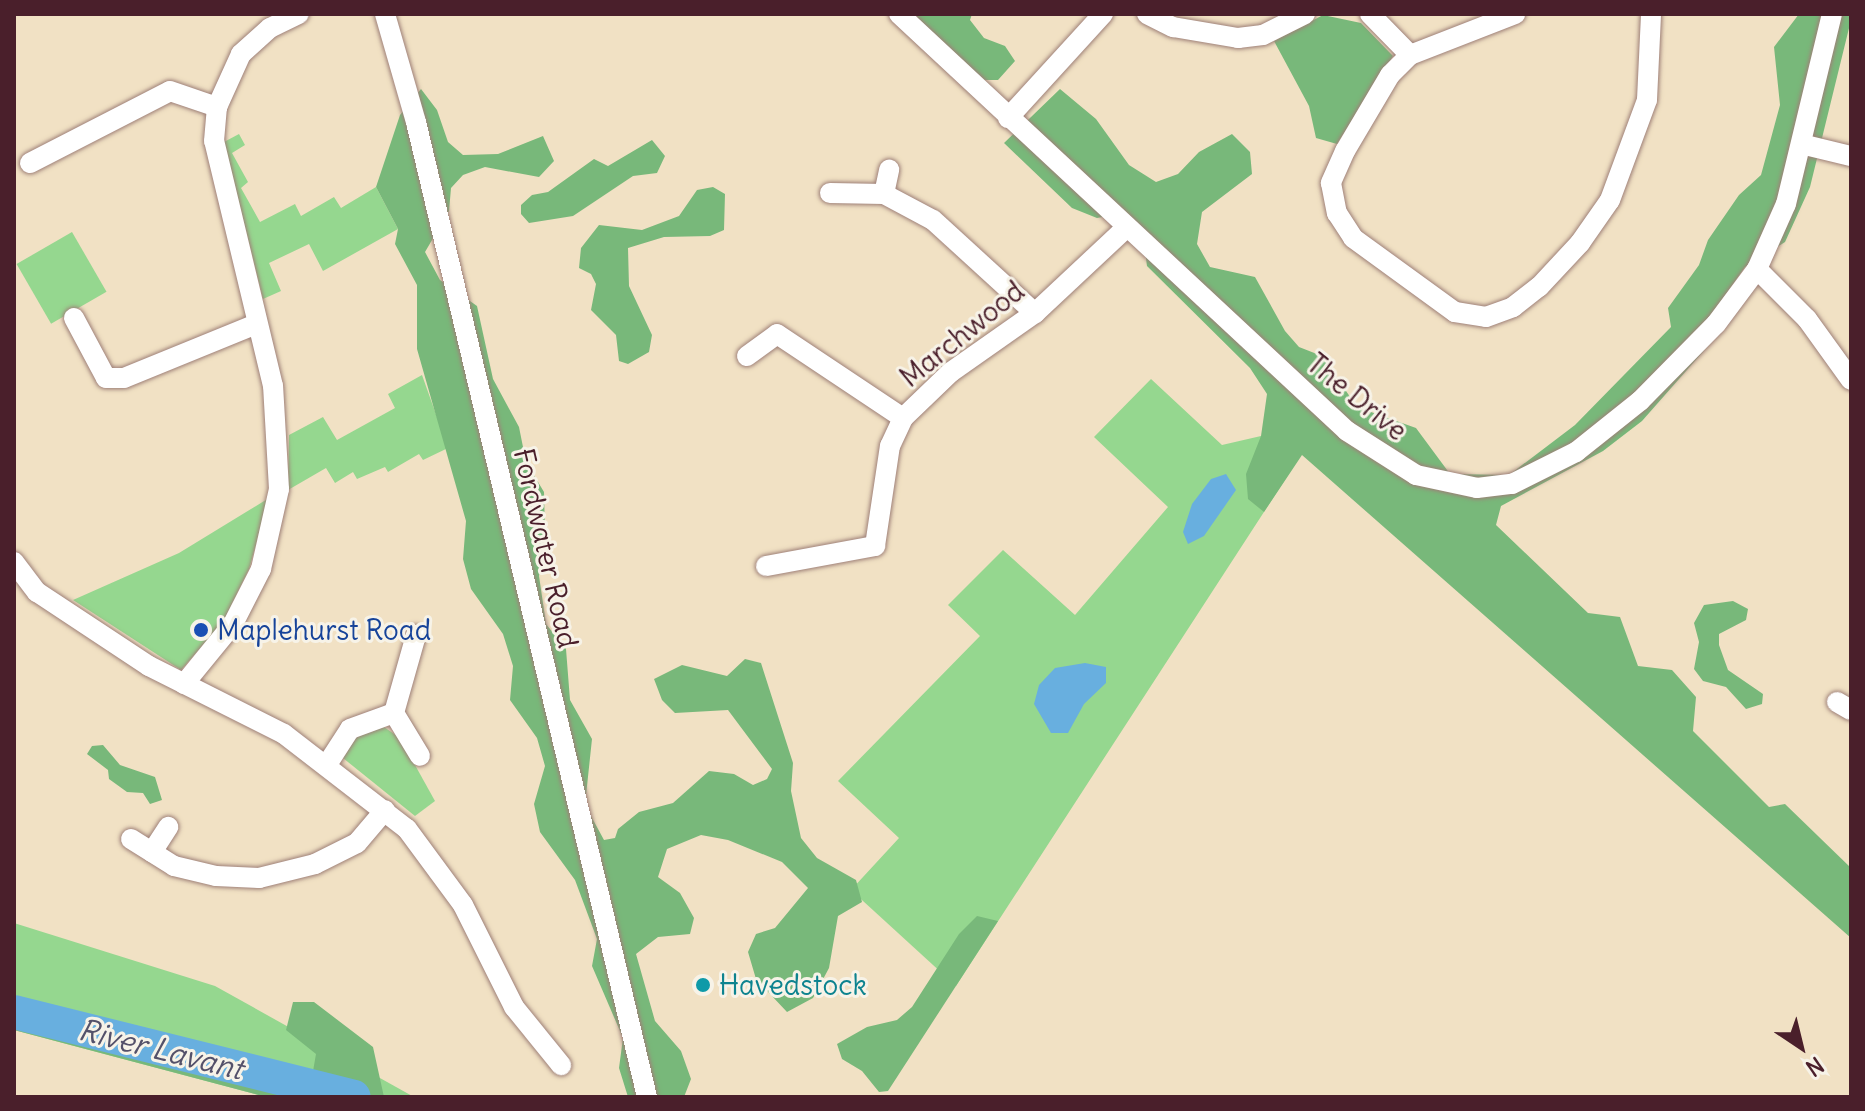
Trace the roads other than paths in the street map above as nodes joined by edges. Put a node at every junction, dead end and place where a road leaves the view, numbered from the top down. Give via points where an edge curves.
1 (299, 14) edge
2 (385, 14) edge
3 (899, 14) edge
4 (1103, 14) edge
5 (1147, 14) edge
6 (1305, 14) edge
7 (1370, 14) edge
8 (1515, 14) edge
9 (1651, 14) edge
10 (1832, 14) edge
11 (1410, 55) junction
12 (217, 107) junction
13 (1008, 118) junction
14 (1801, 144) junction
15 (1851, 156) edge
16 (30, 163) dead end
17 (889, 170) dead end
18 (830, 193) dead end
19 (884, 194) junction
20 (1127, 227) junction
21 (1757, 269) junction
22 (1035, 313) junction
23 (74, 318) dead end
24 (256, 324) junction
25 (747, 356) dead end
26 (1851, 380) edge
27 (903, 418) junction
28 (14, 562) edge
29 (766, 566) dead end
30 (416, 635) dead end
31 (184, 684) junction
32 (394, 713) junction
33 (420, 756) dead end
34 (328, 763) junction
35 (385, 810) junction
36 (168, 827) dead end
37 (131, 839) dead end
38 (152, 852) junction
39 (561, 1065) dead end
40 (647, 1097) edge

1 - 12 street via 270,28 241,54
2 - 40 street, Fordwater Road via 419,137
3 - 13 street, The Drive
4 - 13 street
5 - 6 street via 1173,27 1238,38 1263,35
7 - 11 street
8 - 11 street
9 - 11 street via 1647,100 1610,200 1539,287 1513,307 1486,317 1455,312 1353,238 1337,213 1331,183 1345,151 1390,75
10 - 14 street, The Drive
12 - 16 street via 170,91
12 - 24 street via 214,141
13 - 20 street, The Drive
14 - 15 street
14 - 21 street, The Drive via 1786,204
17 - 19 street
18 - 19 street
19 - 22 street via 933,220
20 - 21 street, The Drive via 1347,431 1416,475 1477,488 1512,484 1576,452 1640,401 1716,324
20 - 22 street, Marchwood
21 - 26 street via 1807,319
22 - 27 street, Marchwood via 951,372
23 - 24 street via 106,378 124,378
24 - 31 street via 273,386 279,489 261,569 233,624
25 - 27 street via 777,334
27 - 29 street, Marchwood via 890,446 875,546
28 - 31 street via 37,592
30 - 32 street
31 - 34 street via 284,734
32 - 33 street
32 - 34 street via 350,729
34 - 35 street
35 - 38 street via 357,843 315,864 259,878 216,876 174,866
35 - 39 street via 407,829 463,905 514,1007
36 - 38 street
37 - 38 street

